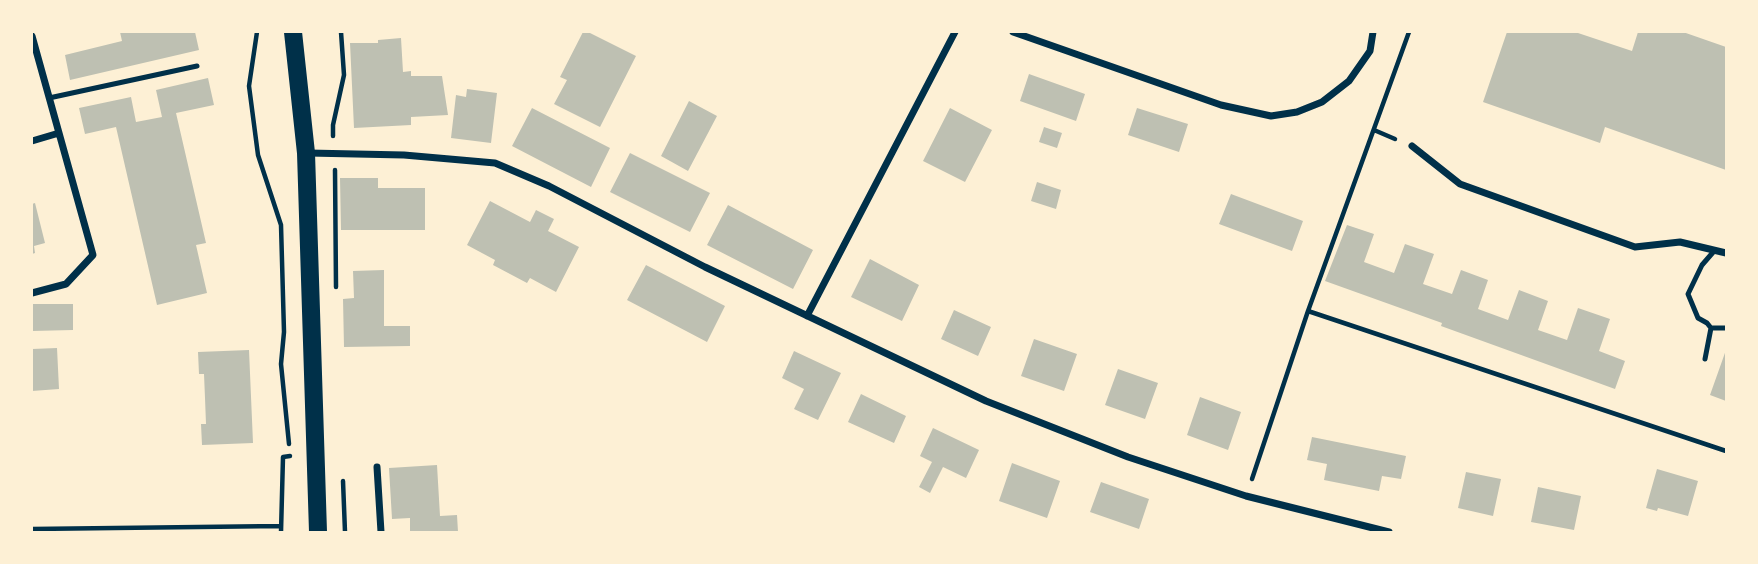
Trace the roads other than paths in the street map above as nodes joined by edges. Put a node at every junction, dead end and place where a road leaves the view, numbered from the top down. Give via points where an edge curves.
1 (293, 32) edge
2 (955, 32) edge
3 (1013, 32) edge
4 (1373, 32) edge
5 (32, 36) edge
6 (197, 66) dead end
7 (49, 98) junction
8 (59, 133) junction
9 (32, 141) edge
10 (1412, 146) road end
11 (306, 153) junction
12 (1715, 250) junction
13 (1727, 253) edge
14 (32, 293) edge
15 (807, 316) junction
16 (1711, 328) junction
17 (1727, 328) edge
18 (1705, 359) dead end
19 (377, 467) dead end
20 (318, 533) edge
21 (381, 533) edge
22 (1389, 533) edge

1 - 11 main road
2 - 15 street
3 - 4 street via 1221,105 1271,116 1322,102 1349,81 1370,51
5 - 7 street
6 - 7 lane
7 - 8 street
8 - 9 street
8 - 14 street via 93,254 66,284
10 - 12 street via 1461,184 1635,247 1680,242
11 - 15 street via 495,163
11 - 20 main road
12 - 13 street
12 - 16 lane via 1688,294 1698,318
15 - 22 street via 986,401 1128,457 1246,496
16 - 17 lane
16 - 18 lane
19 - 21 street

